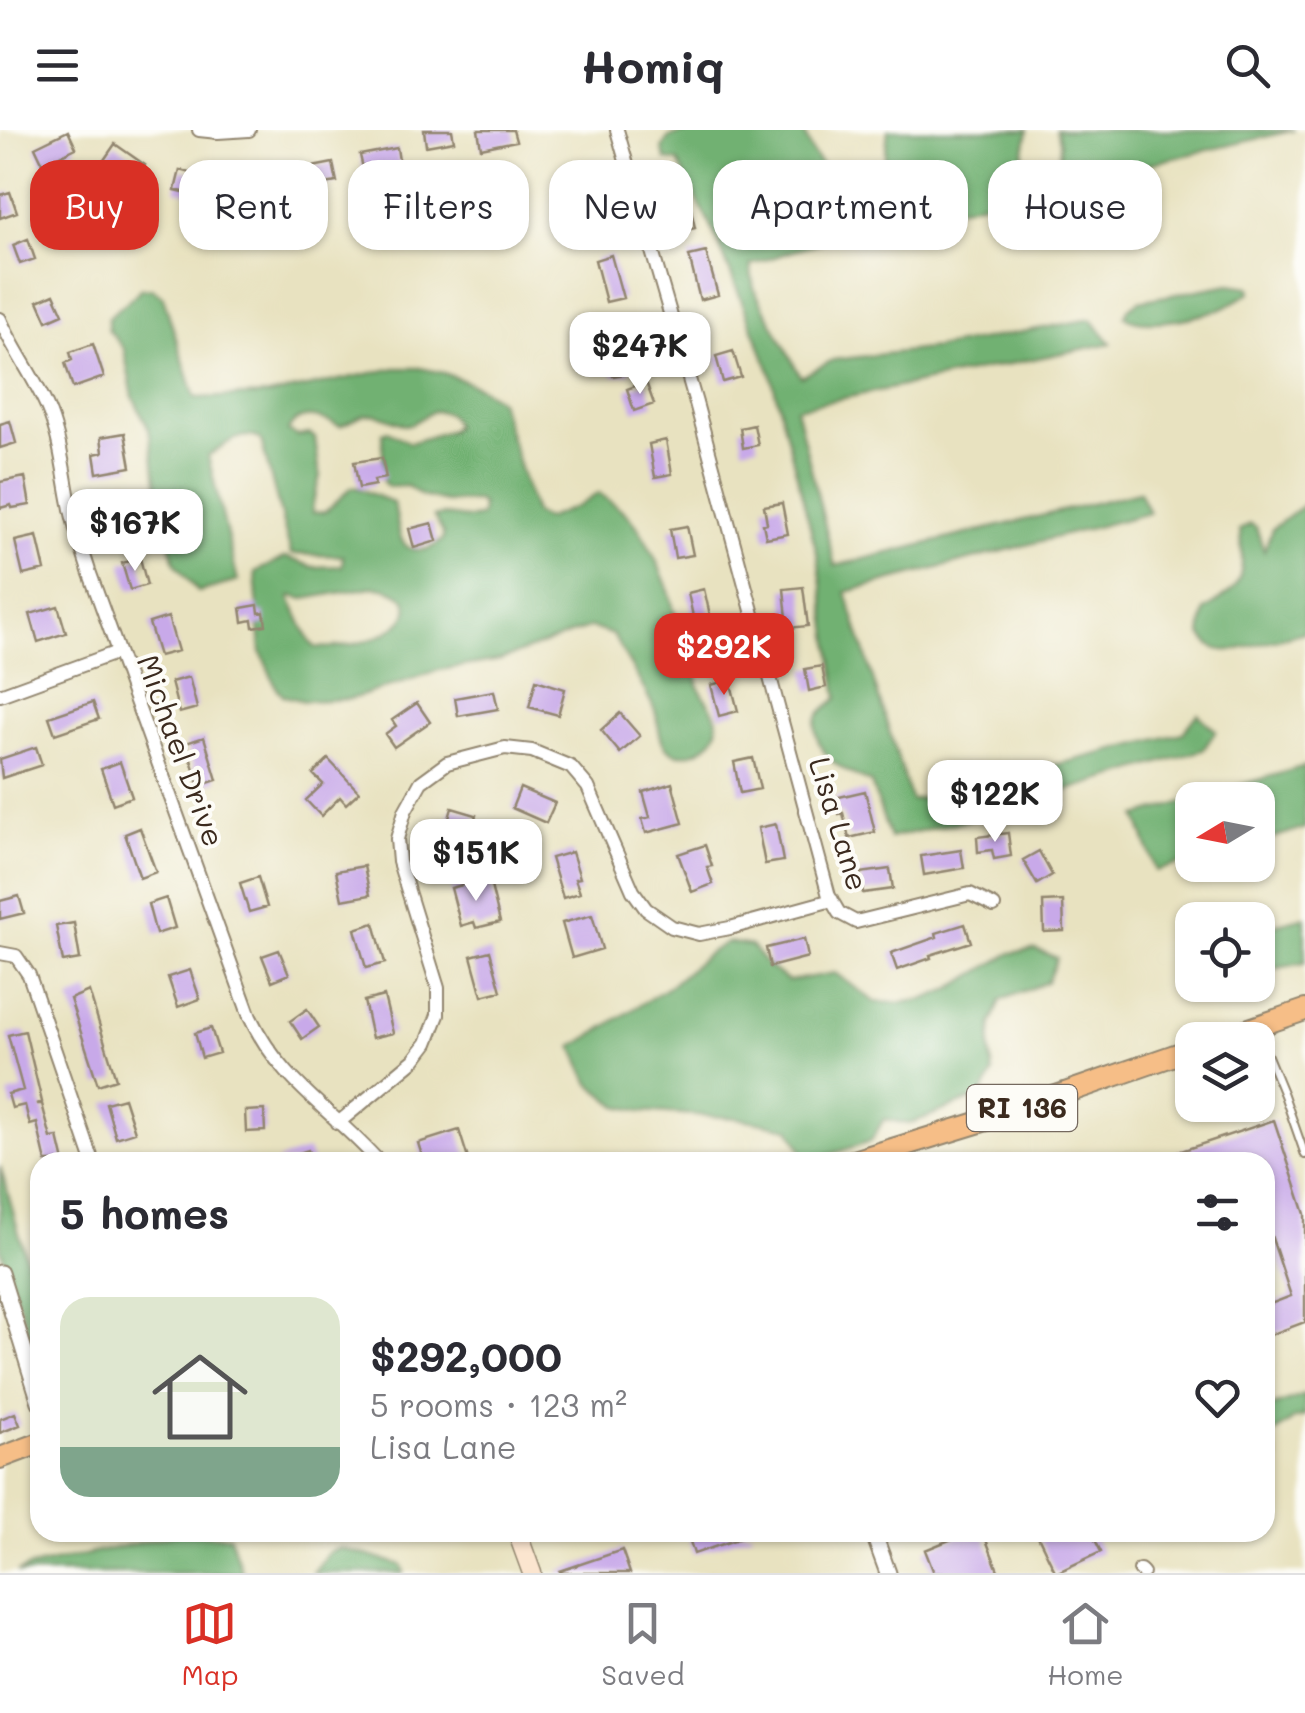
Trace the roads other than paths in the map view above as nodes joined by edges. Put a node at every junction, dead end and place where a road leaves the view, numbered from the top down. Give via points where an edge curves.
1 (199, 130) edge
2 (249, 130) edge
3 (617, 130) edge
4 (0, 319) edge
5 (118, 652) junction
6 (0, 694) edge
7 (832, 900) junction
8 (994, 906) dead end
9 (0, 953) edge
10 (1305, 1010) edge
11 (1268, 1022) edge
12 (1175, 1055) edge
13 (1275, 1073) edge
14 (338, 1122) junction
15 (90, 1152) edge
16 (369, 1152) edge
17 (883, 1152) edge
18 (1305, 1156) edge
19 (0, 1273) edge
20 (30, 1370) edge
21 (30, 1447) edge
22 (0, 1458) edge
23 (521, 1542) edge
24 (877, 1542) edge
25 (532, 1573) edge
26 (888, 1573) edge

1 - 2 street
3 - 7 street, Lisa Lane
4 - 5 street, Michael Drive via 51,418 84,556
5 - 6 street
5 - 14 street, Michael Drive via 250,1017 285,1072
7 - 8 street, Lisa Lane via 856,922 970,894
7 - 14 street via 699,934 672,927 633,892 588,787 571,767 505,748 448,763 421,782 397,840 438,988 438,1015 414,1060
9 - 15 street via 16,956 29,975
10 - 11 main road
12 - 17 main road, RI 136
13 - 18 lane
14 - 16 street, Michael Drive
19 - 20 street
21 - 22 main road
23 - 25 main road
24 - 26 street

